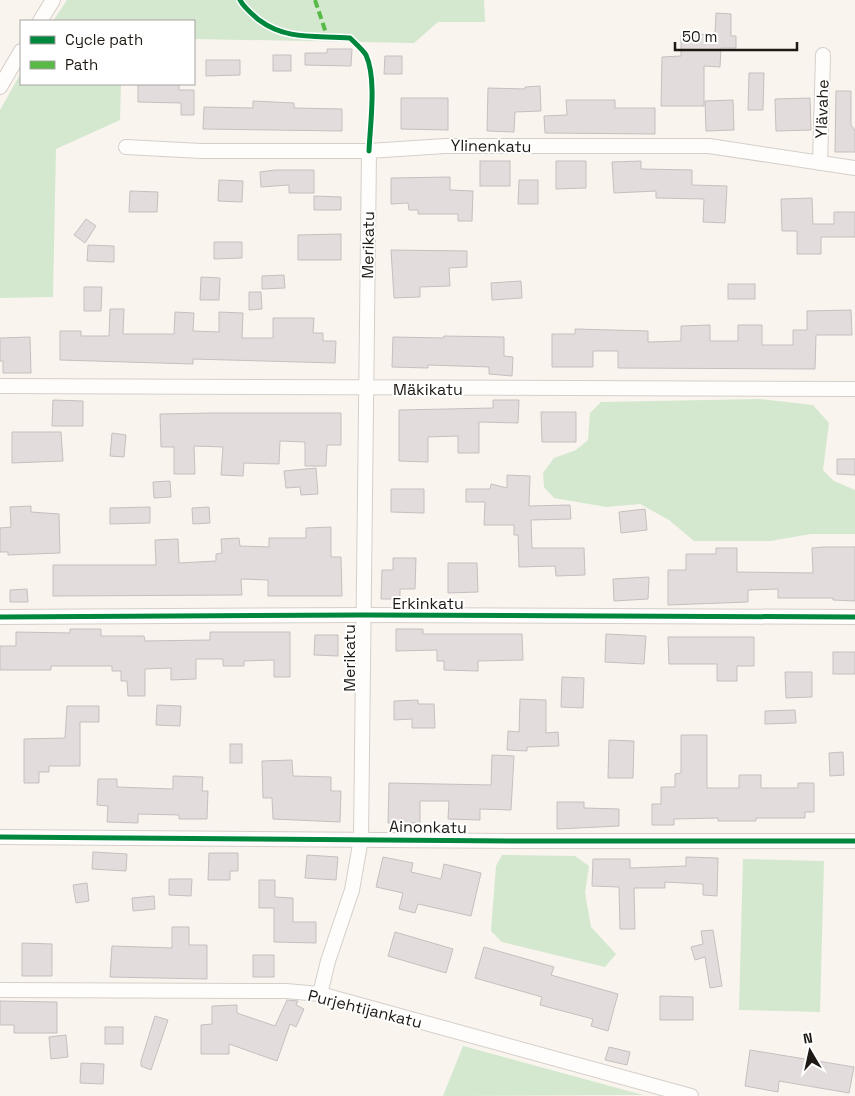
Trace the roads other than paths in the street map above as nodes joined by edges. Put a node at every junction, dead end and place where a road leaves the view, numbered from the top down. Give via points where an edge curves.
1 (53, 0) edge
2 (41, 20) edge
3 (20, 53) edge
4 (823, 55) dead end
5 (0, 87) edge
6 (126, 147) dead end
7 (369, 151) junction
8 (820, 163) junction
9 (855, 168) edge
10 (0, 386) edge
11 (366, 389) junction
12 (855, 389) edge
13 (362, 615) junction
14 (0, 617) edge
15 (855, 618) edge
16 (0, 837) edge
17 (361, 839) junction
18 (855, 840) edge
19 (0, 990) edge
20 (320, 994) junction
21 (691, 1096) edge

1 - 2 street
3 - 5 street
4 - 8 street, Ylävahe
6 - 7 street, Ylinenkatu via 201,151
7 - 8 street, Ylinenkatu via 445,146 709,146
7 - 11 street, Merikatu
8 - 9 street, Ylinenkatu
10 - 11 street, Mäkikatu
11 - 12 street, Mäkikatu
11 - 13 street, Merikatu
13 - 14 street, Erkinkatu
13 - 15 street, Erkinkatu
13 - 17 street, Merikatu
16 - 17 street, Ainonkatu
17 - 18 street, Ainonkatu
17 - 20 street, Merikatu via 352,890
19 - 20 street, Purjehtijankatu via 286,991
20 - 21 street, Purjehtijankatu

